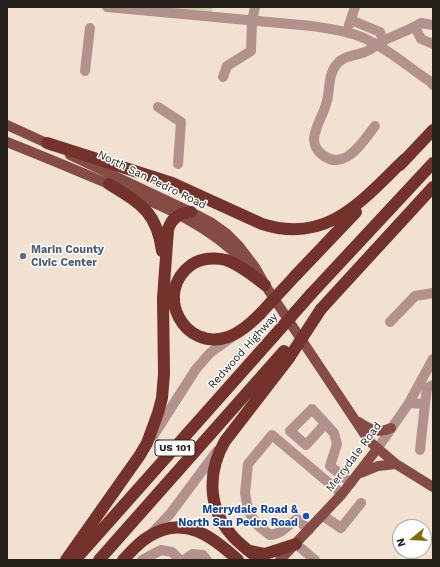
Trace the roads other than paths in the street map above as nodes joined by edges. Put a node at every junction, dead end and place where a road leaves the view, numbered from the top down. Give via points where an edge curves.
1 (106, 7) edge
2 (255, 7) edge
3 (356, 7) edge
4 (351, 20) junction
5 (252, 21) junction
6 (433, 25) edge
7 (415, 27) junction
8 (90, 28) dead end
9 (345, 32) junction
10 (383, 42) junction
11 (433, 44) edge
12 (85, 71) dead end
13 (223, 77) dead end
14 (432, 82) edge
15 (158, 107) dead end
16 (7, 125) edge
17 (375, 126) dead end
18 (433, 130) edge
19 (7, 142) edge
20 (47, 143) junction
21 (405, 159) junction
22 (433, 163) edge
23 (178, 164) dead end
24 (109, 184) junction
25 (433, 187) edge
26 (191, 212) junction
27 (179, 215) junction
28 (265, 285) junction
29 (433, 293) edge
30 (163, 298) junction
31 (390, 322) dead end
32 (242, 330) junction
33 (286, 354) junction
34 (433, 359) edge
35 (433, 385) edge
36 (408, 403) junction
37 (425, 404) junction
38 (354, 418) junction
39 (325, 424) dead end
40 (391, 428) junction
41 (230, 434) junction
42 (377, 449) junction
43 (420, 450) dead end
44 (140, 455) junction
45 (396, 464) junction
46 (359, 473) junction
47 (351, 483) junction
48 (433, 487) edge
49 (342, 494) junction
50 (361, 503) dead end
51 (322, 515) junction
52 (309, 530) junction
53 (140, 543) junction
54 (240, 544) junction
55 (296, 544) junction
56 (66, 560) edge
57 (76, 560) edge
58 (99, 560) edge
59 (123, 560) edge
60 (142, 560) edge
61 (180, 560) edge
62 (184, 560) edge
63 (207, 560) edge
64 (238, 560) edge
65 (260, 560) edge
66 (280, 560) edge
67 (315, 560) edge

1 - 5 street
2 - 5 street
3 - 4 street
4 - 9 street
4 - 10 street via 380,32
5 - 9 street
5 - 13 street via 251,51 227,66
6 - 7 street via 421,23
7 - 10 street
7 - 11 street via 422,39
8 - 12 street
9 - 10 street
10 - 14 street
10 - 17 street via 365,52 344,58 333,69 326,104 316,131 315,144 326,158 340,160 354,151
15 - 23 street via 181,122
16 - 20 main road, North San Pedro Road
18 - 21 highway
19 - 24 main road, North San Pedro Road
20 - 21 highway via 172,183 262,224 290,229 304,229 331,222 355,206
20 - 26 main road, North San Pedro Road
21 - 32 highway, bridge
22 - 57 highway, Redwood Highway / US 101, bridge via 311,294
24 - 27 main road, North San Pedro Road
24 - 30 highway via 140,204 155,224 162,252
25 - 33 highway, bridge via 321,309
26 - 27 highway
26 - 28 main road, North San Pedro Road via 212,223 233,239 255,267
27 - 28 main road, North San Pedro Road via 221,239
27 - 30 highway via 171,222 168,230
28 - 32 highway via 233,263 214,258 193,264 178,281 174,292 175,307 180,320 189,330 216,340
28 - 38 main road, North San Pedro Road
29 - 31 street via 415,296
30 - 44 highway via 162,398 154,425
32 - 44 street via 217,348 191,376
33 - 41 highway
33 - 58 highway, US 101
34 - 36 street, Merrydale Road
35 - 37 street via 428,388
36 - 37 street
36 - 40 street, Merrydale Road
37 - 43 street
38 - 40 main road via 374,430
38 - 42 main road, North San Pedro Road
39 - 47 street via 334,433 337,444 330,466
40 - 42 street, Merrydale Road
41 - 53 street via 170,514
41 - 54 highway via 215,462 212,477 213,493 221,521
42 - 45 main road, North San Pedro Road
42 - 46 main road, Merrydale Road
44 - 56 highway
45 - 46 main road via 378,466
45 - 48 main road, North San Pedro Road
46 - 47 main road, Merrydale Road
47 - 49 main road, Merrydale Road
49 - 51 main road, Merrydale Road
49 - 52 street via 272,435 248,464 245,493 248,510 256,524 270,535 280,534 290,522 297,519
50 - 51 street via 341,528
51 - 52 main road, Merrydale Road
52 - 55 main road, Merrydale Road
53 - 59 highway
53 - 64 highway via 160,531 191,529 216,540
54 - 55 highway via 262,554
54 - 65 highway
55 - 66 main road, Merrydale Road
55 - 67 street
60 - 61 street via 161,550 172,552
62 - 63 street via 193,554 203,555

